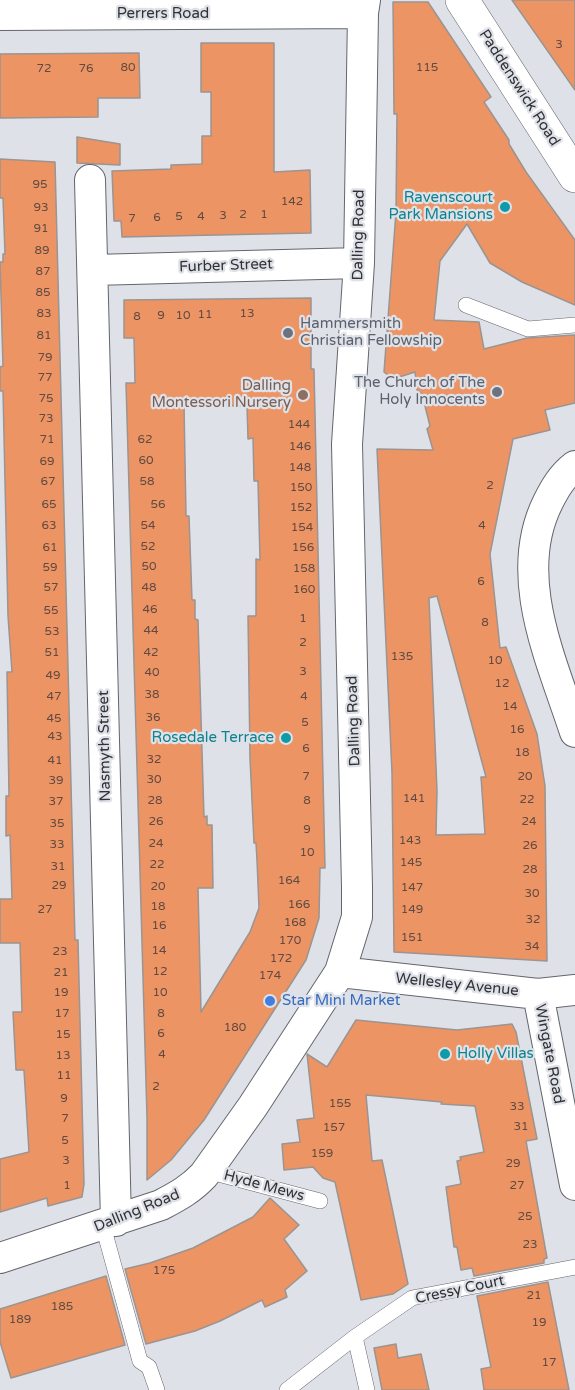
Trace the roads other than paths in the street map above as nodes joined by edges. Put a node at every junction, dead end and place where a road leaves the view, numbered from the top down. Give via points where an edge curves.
1 (462, 0) edge
2 (364, 6) edge
3 (0, 15) edge
4 (575, 176) edge
5 (90, 180) dead end
6 (359, 262) junction
7 (93, 270) junction
8 (466, 305) dead end
9 (575, 325) edge
10 (575, 466) edge
11 (575, 732) edge
12 (340, 972) junction
13 (575, 990) edge
14 (537, 994) junction
15 (207, 1171) junction
16 (575, 1185) edge
17 (321, 1201) dead end
18 (110, 1224) junction
19 (0, 1258) edge
20 (575, 1267) edge
21 (355, 1337) junction
22 (157, 1390) edge
23 (287, 1390) edge
24 (367, 1390) edge

1 - 4 main road, Paddenswick Road
2 - 3 street, Perrers Road
2 - 6 street, Dalling Road
5 - 7 street, Nasmyth Street
6 - 7 street, Furber Street
6 - 12 street, Dalling Road via 347,444 357,917
7 - 18 street, Nasmyth Street
8 - 9 lane via 528,329
10 - 11 street via 554,489 543,512 533,571 542,628
12 - 14 street, Wellesley Avenue
12 - 15 street, Dalling Road
13 - 14 street, Wellesley Avenue
14 - 16 street, Wingate Road
15 - 17 lane, Hyde Mews
15 - 18 street, Dalling Road via 186,1192
18 - 19 street, Dalling Road
18 - 22 lane via 140,1360 149,1367
20 - 21 lane, Cressy Court via 412,1298
21 - 23 lane, Cressy Court
21 - 24 lane

